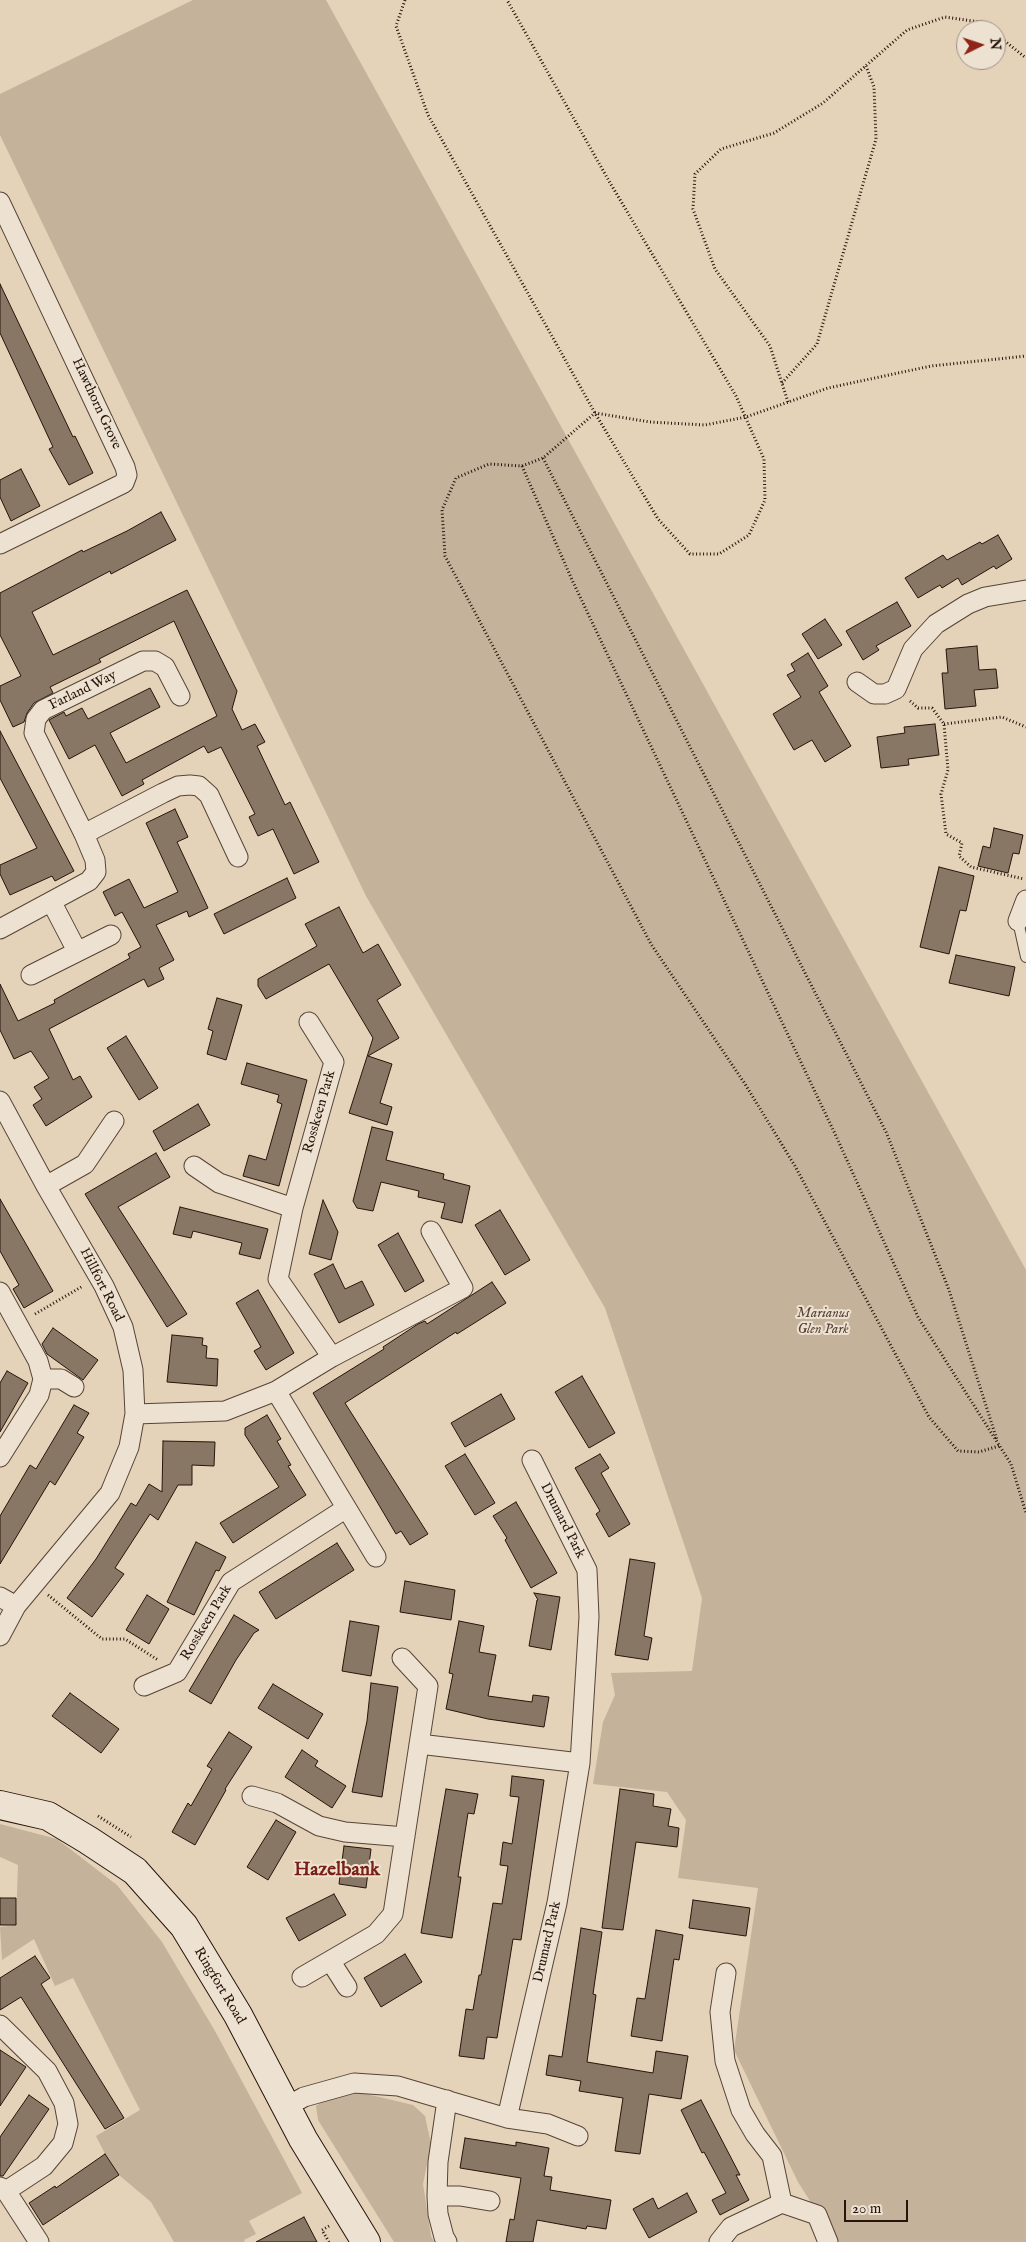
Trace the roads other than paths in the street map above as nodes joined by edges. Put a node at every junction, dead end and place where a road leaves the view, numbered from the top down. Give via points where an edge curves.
1 (0, 202) edge
2 (0, 544) edge
3 (1026, 590) edge
4 (856, 682) dead end
5 (180, 696) dead end
6 (84, 834) junction
7 (238, 857) dead end
8 (1026, 900) edge
9 (52, 903) junction
10 (1018, 921) joint
11 (0, 929) edge
12 (112, 935) dead end
13 (76, 951) junction
14 (1026, 957) edge
15 (31, 975) dead end
16 (309, 1022) dead end
17 (0, 1101) edge
18 (5, 1121) edge
19 (114, 1121) dead end
20 (194, 1166) dead end
21 (46, 1186) junction
22 (293, 1208) junction
23 (431, 1231) dead end
24 (0, 1292) edge
25 (332, 1357) junction
26 (43, 1378) junction
27 (74, 1387) dead end
28 (276, 1392) junction
29 (135, 1414) junction
30 (0, 1457) edge
31 (532, 1460) dead end
32 (346, 1509) junction
33 (376, 1556) dead end
34 (8, 1601) edge
35 (0, 1636) edge
36 (402, 1658) dead end
37 (144, 1686) dead end
38 (419, 1744) junction
39 (580, 1763) junction
40 (252, 1796) dead end
41 (0, 1805) edge
42 (405, 1837) junction
43 (331, 1962) junction
44 (726, 1973) dead end
45 (302, 1976) dead end
46 (347, 1987) dead end
47 (0, 2025) edge
48 (447, 2100) junction
49 (286, 2107) junction
50 (507, 2118) junction
51 (578, 2136) dead end
52 (3, 2189) edge
53 (437, 2196) junction
54 (490, 2201) dead end
55 (782, 2203) junction
56 (39, 2242) edge
57 (366, 2242) edge
58 (447, 2242) edge
59 (719, 2242) edge
60 (828, 2242) edge

1 - 2 street, Hawthorn Grove via 127,475 124,482
3 - 4 street via 985,597 936,624 913,649 896,689 874,694
5 - 6 street, Farland Way via 165,667 143,661 43,710 36,719 34,733
6 - 7 street via 170,789 199,786 208,795
6 - 9 street, Farland Way via 95,860 96,872 89,881
8 - 10 street
9 - 11 street, Farland Way
9 - 13 street
10 - 14 lane
12 - 13 street
13 - 15 street
16 - 22 street, Rosskeen Park via 334,1062
17 - 18 street
18 - 21 street, Hillfort Road
19 - 21 street via 85,1164
20 - 22 street via 219,1183
21 - 29 street, Hillfort Road via 99,1276 123,1328 133,1370
22 - 25 street, Rosskeen Park via 278,1279
23 - 25 street via 463,1288
24 - 26 street via 38,1361
25 - 28 street
26 - 27 street via 61,1379
26 - 30 street via 39,1395
28 - 29 street via 225,1411
28 - 32 street
29 - 34 street, Hillfort Road via 129,1446 110,1493 34,1584
31 - 39 street, Drumard Park via 587,1570 589,1617
32 - 33 street
32 - 37 street, Rosskeen Park via 231,1582 177,1672
34 - 35 street, Hillfort Road
36 - 38 street via 428,1686
38 - 39 street
38 - 42 street
39 - 50 street, Drumard Park via 557,1903
40 - 42 street via 277,1803 319,1826 345,1832
41 - 49 street, Ringfort Road via 48,1816 135,1871 184,1926 238,2015
42 - 43 street via 393,1914 376,1934
43 - 45 street
43 - 46 street
44 - 55 street via 720,2012 725,2061 740,2110 772,2156
47 - 52 street via 47,2071 64,2103 68,2124 62,2142 44,2166
48 - 49 street via 398,2086 354,2082 304,2097
48 - 50 street
48 - 53 street via 438,2162
49 - 57 street, Ringfort Road
50 - 51 street via 548,2124
52 - 56 street
53 - 54 street
53 - 58 street via 438,2214
55 - 59 street via 731,2227
55 - 60 street via 817,2215

